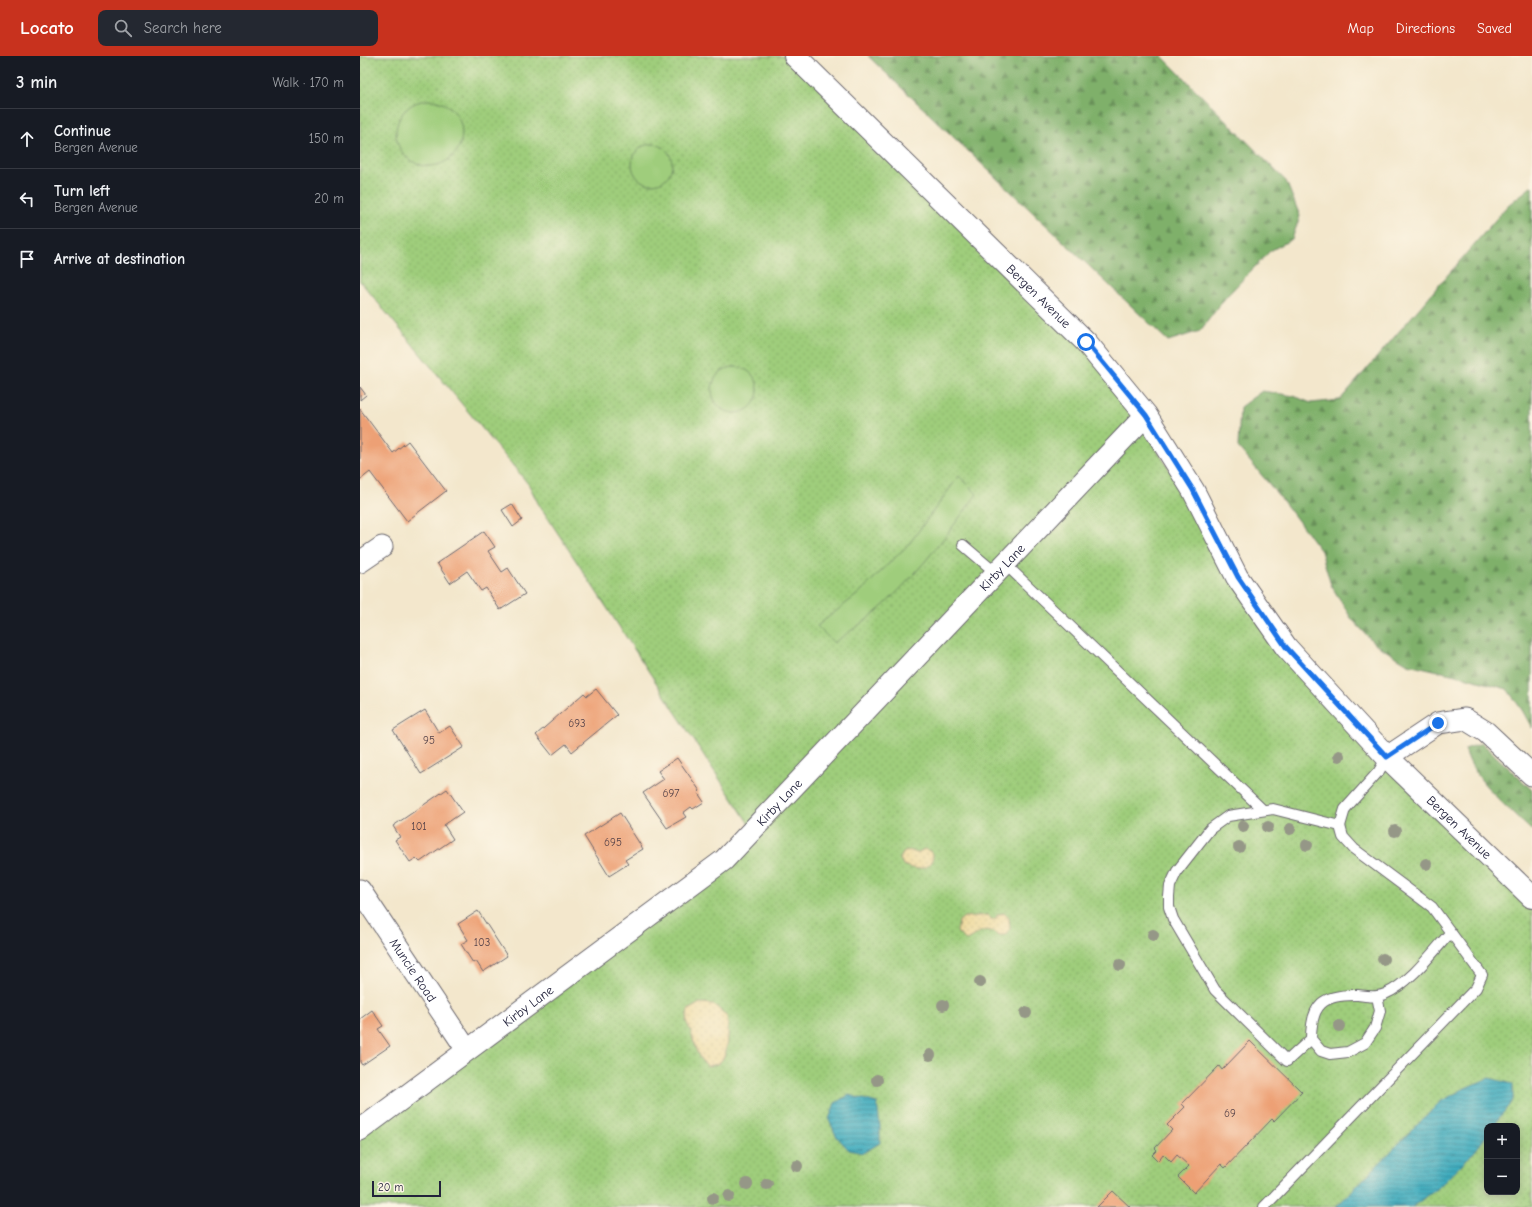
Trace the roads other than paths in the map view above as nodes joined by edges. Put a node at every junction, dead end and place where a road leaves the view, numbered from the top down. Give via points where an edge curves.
1 (795, 56) edge
2 (1146, 415) junction
3 (963, 545) dead end
4 (382, 547) dead end
5 (360, 562) edge
6 (1000, 568) junction
7 (1387, 757) junction
8 (1532, 775) edge
9 (1263, 810) junction
10 (1340, 826) junction
11 (360, 890) edge
12 (1532, 896) edge
13 (1450, 933) junction
14 (1377, 996) junction
15 (1311, 1039) junction
16 (468, 1050) junction
17 (360, 1130) edge
18 (1264, 1207) edge

1 - 2 main road, Bergen Avenue via 1086,342
2 - 6 street, Kirby Lane
2 - 7 main road, Bergen Avenue via 1193,490 1238,577 1286,647
3 - 6 lane
4 - 5 street
6 - 9 lane
6 - 16 street, Kirby Lane via 724,860
7 - 8 street via 1438,723 1465,719 1486,732
7 - 10 lane via 1380,771 1345,809
7 - 12 main road, Bergen Avenue
9 - 10 lane via 1273,809
9 - 15 lane via 1228,816 1210,829 1177,871 1170,886 1169,907 1173,919 1215,990 1287,1061
10 - 13 lane via 1343,837 1354,849 1432,908
11 - 16 street, Muncie Road
13 - 14 lane via 1402,984
13 - 18 lane via 1482,975 1476,988
14 - 15 lane via 1333,996 1318,1006 1311,1023
14 - 15 lane via 1380,1011 1375,1028 1364,1043 1348,1052 1330,1054 1321,1051
16 - 17 street, Kirby Lane

